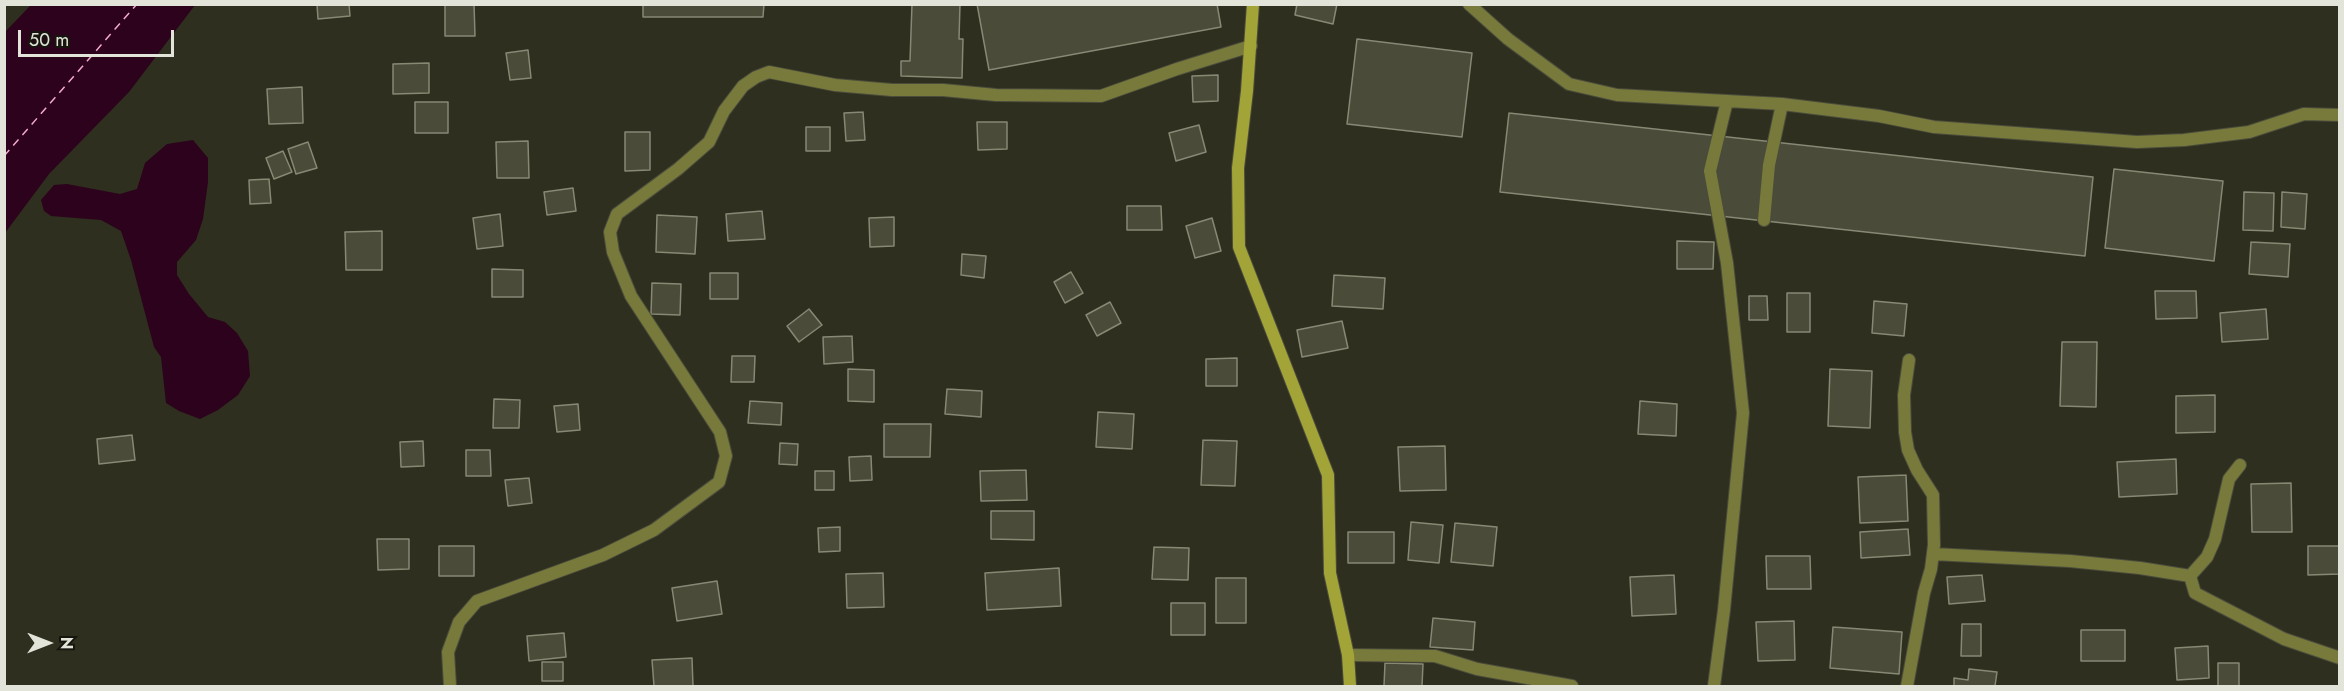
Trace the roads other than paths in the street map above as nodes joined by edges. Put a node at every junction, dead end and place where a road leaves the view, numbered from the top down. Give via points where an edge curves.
1 (1254, 4) edge
2 (1469, 4) edge
3 (1251, 46) junction
4 (1727, 101) junction
5 (1782, 104) junction
6 (2340, 115) edge
7 (1764, 220) dead end
8 (1909, 360) dead end
9 (2240, 465) dead end
10 (1933, 554) junction
11 (2190, 576) junction
12 (1348, 656) junction
13 (2340, 658) edge
14 (450, 687) edge
15 (1350, 687) edge
16 (1572, 687) edge
17 (1713, 687) edge
18 (1907, 687) edge

1 - 3 main road
2 - 4 street via 1569,84 1617,95
3 - 12 main road via 1238,168 1239,247 1328,475 1329,573
3 - 14 street via 1101,96 892,90 835,85 769,72 743,86 724,111 709,142 617,214 610,232 631,296 720,432 726,456 719,482 654,530 603,555 477,601 459,622 448,652
4 - 5 street
4 - 17 street via 1710,171 1727,263 1743,413
5 - 6 street via 1934,127 2137,142 2249,132 2304,114
5 - 7 street via 1769,165
8 - 10 street via 1904,395 1905,432 1908,450 1933,495
9 - 11 street via 2229,479 2207,558
10 - 11 street via 2070,561
10 - 18 street
11 - 13 street via 2195,593 2284,639
12 - 15 main road
12 - 16 street via 1435,656 1477,669

